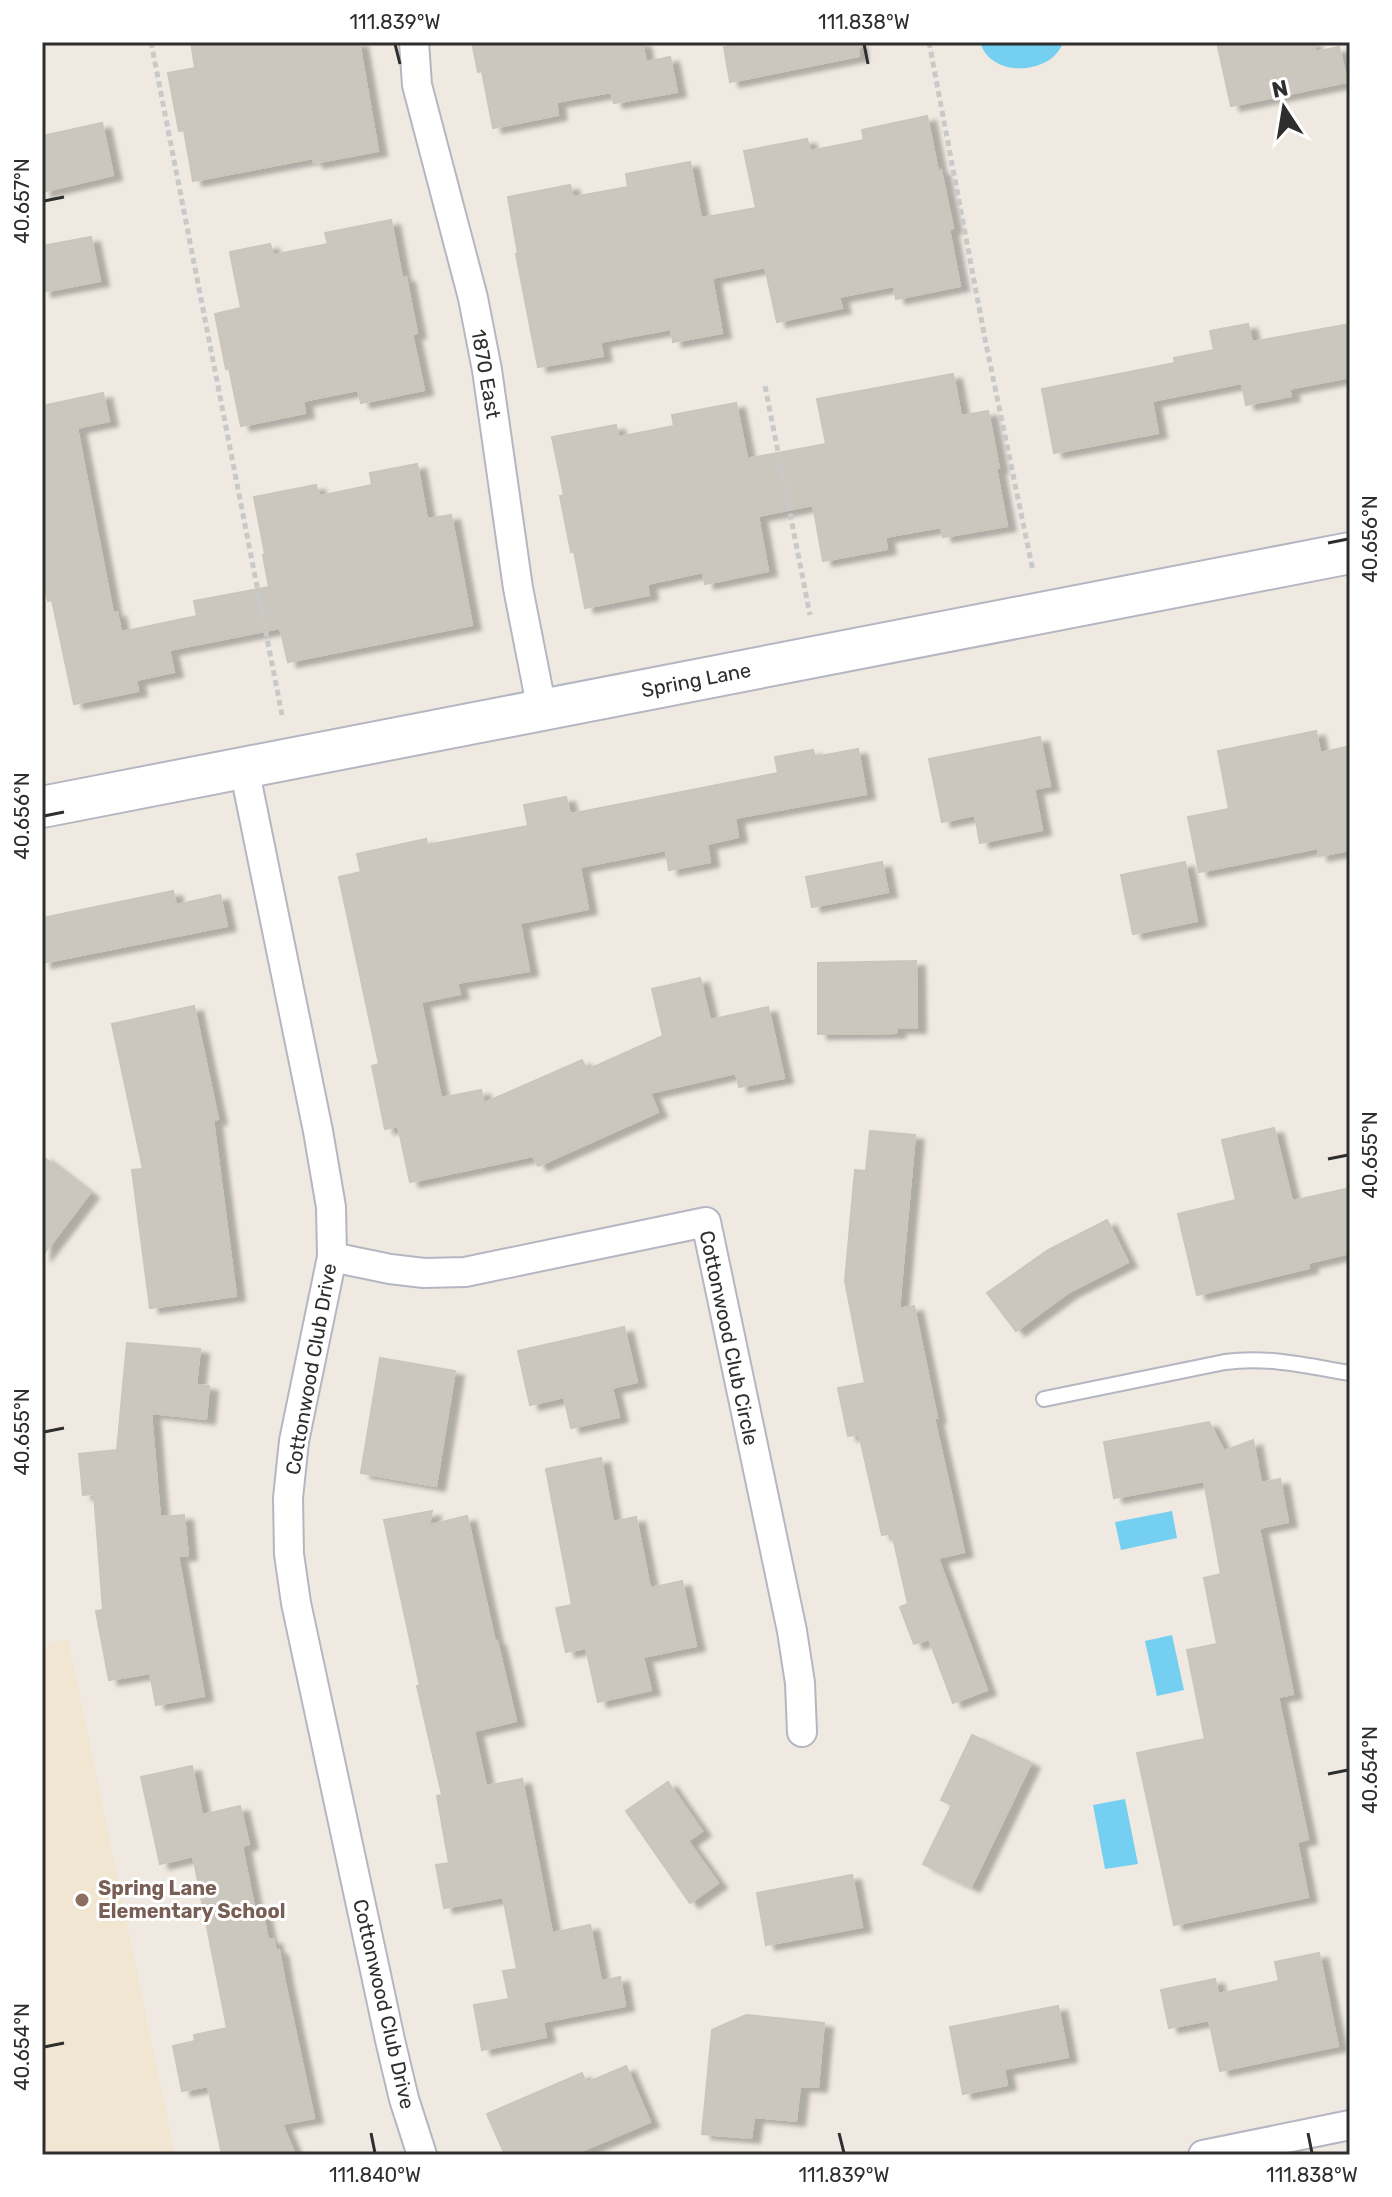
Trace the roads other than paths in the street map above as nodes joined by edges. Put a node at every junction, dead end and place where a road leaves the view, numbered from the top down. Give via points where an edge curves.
1 (414, 42) edge
2 (1350, 553) edge
3 (542, 710) junction
4 (244, 768) junction
5 (42, 807) edge
6 (332, 1257) junction
7 (1350, 1373) edge
8 (1044, 1399) dead end
9 (802, 1732) dead end
10 (1350, 2125) edge
11 (422, 2155) edge
12 (1203, 2155) edge

1 - 3 street, 1870 East via 417,85 487,370
2 - 3 street, Spring Lane
3 - 4 street, Spring Lane
4 - 5 street, Spring Lane
4 - 6 street, Cottonwood Club Drive via 331,1207
6 - 9 street, Cottonwood Club Circle via 412,1272 465,1272 706,1222 792,1631
6 - 11 street, Cottonwood Club Drive via 294,1441 289,1554 390,2040
7 - 8 lane via 1247,1359
10 - 12 street

